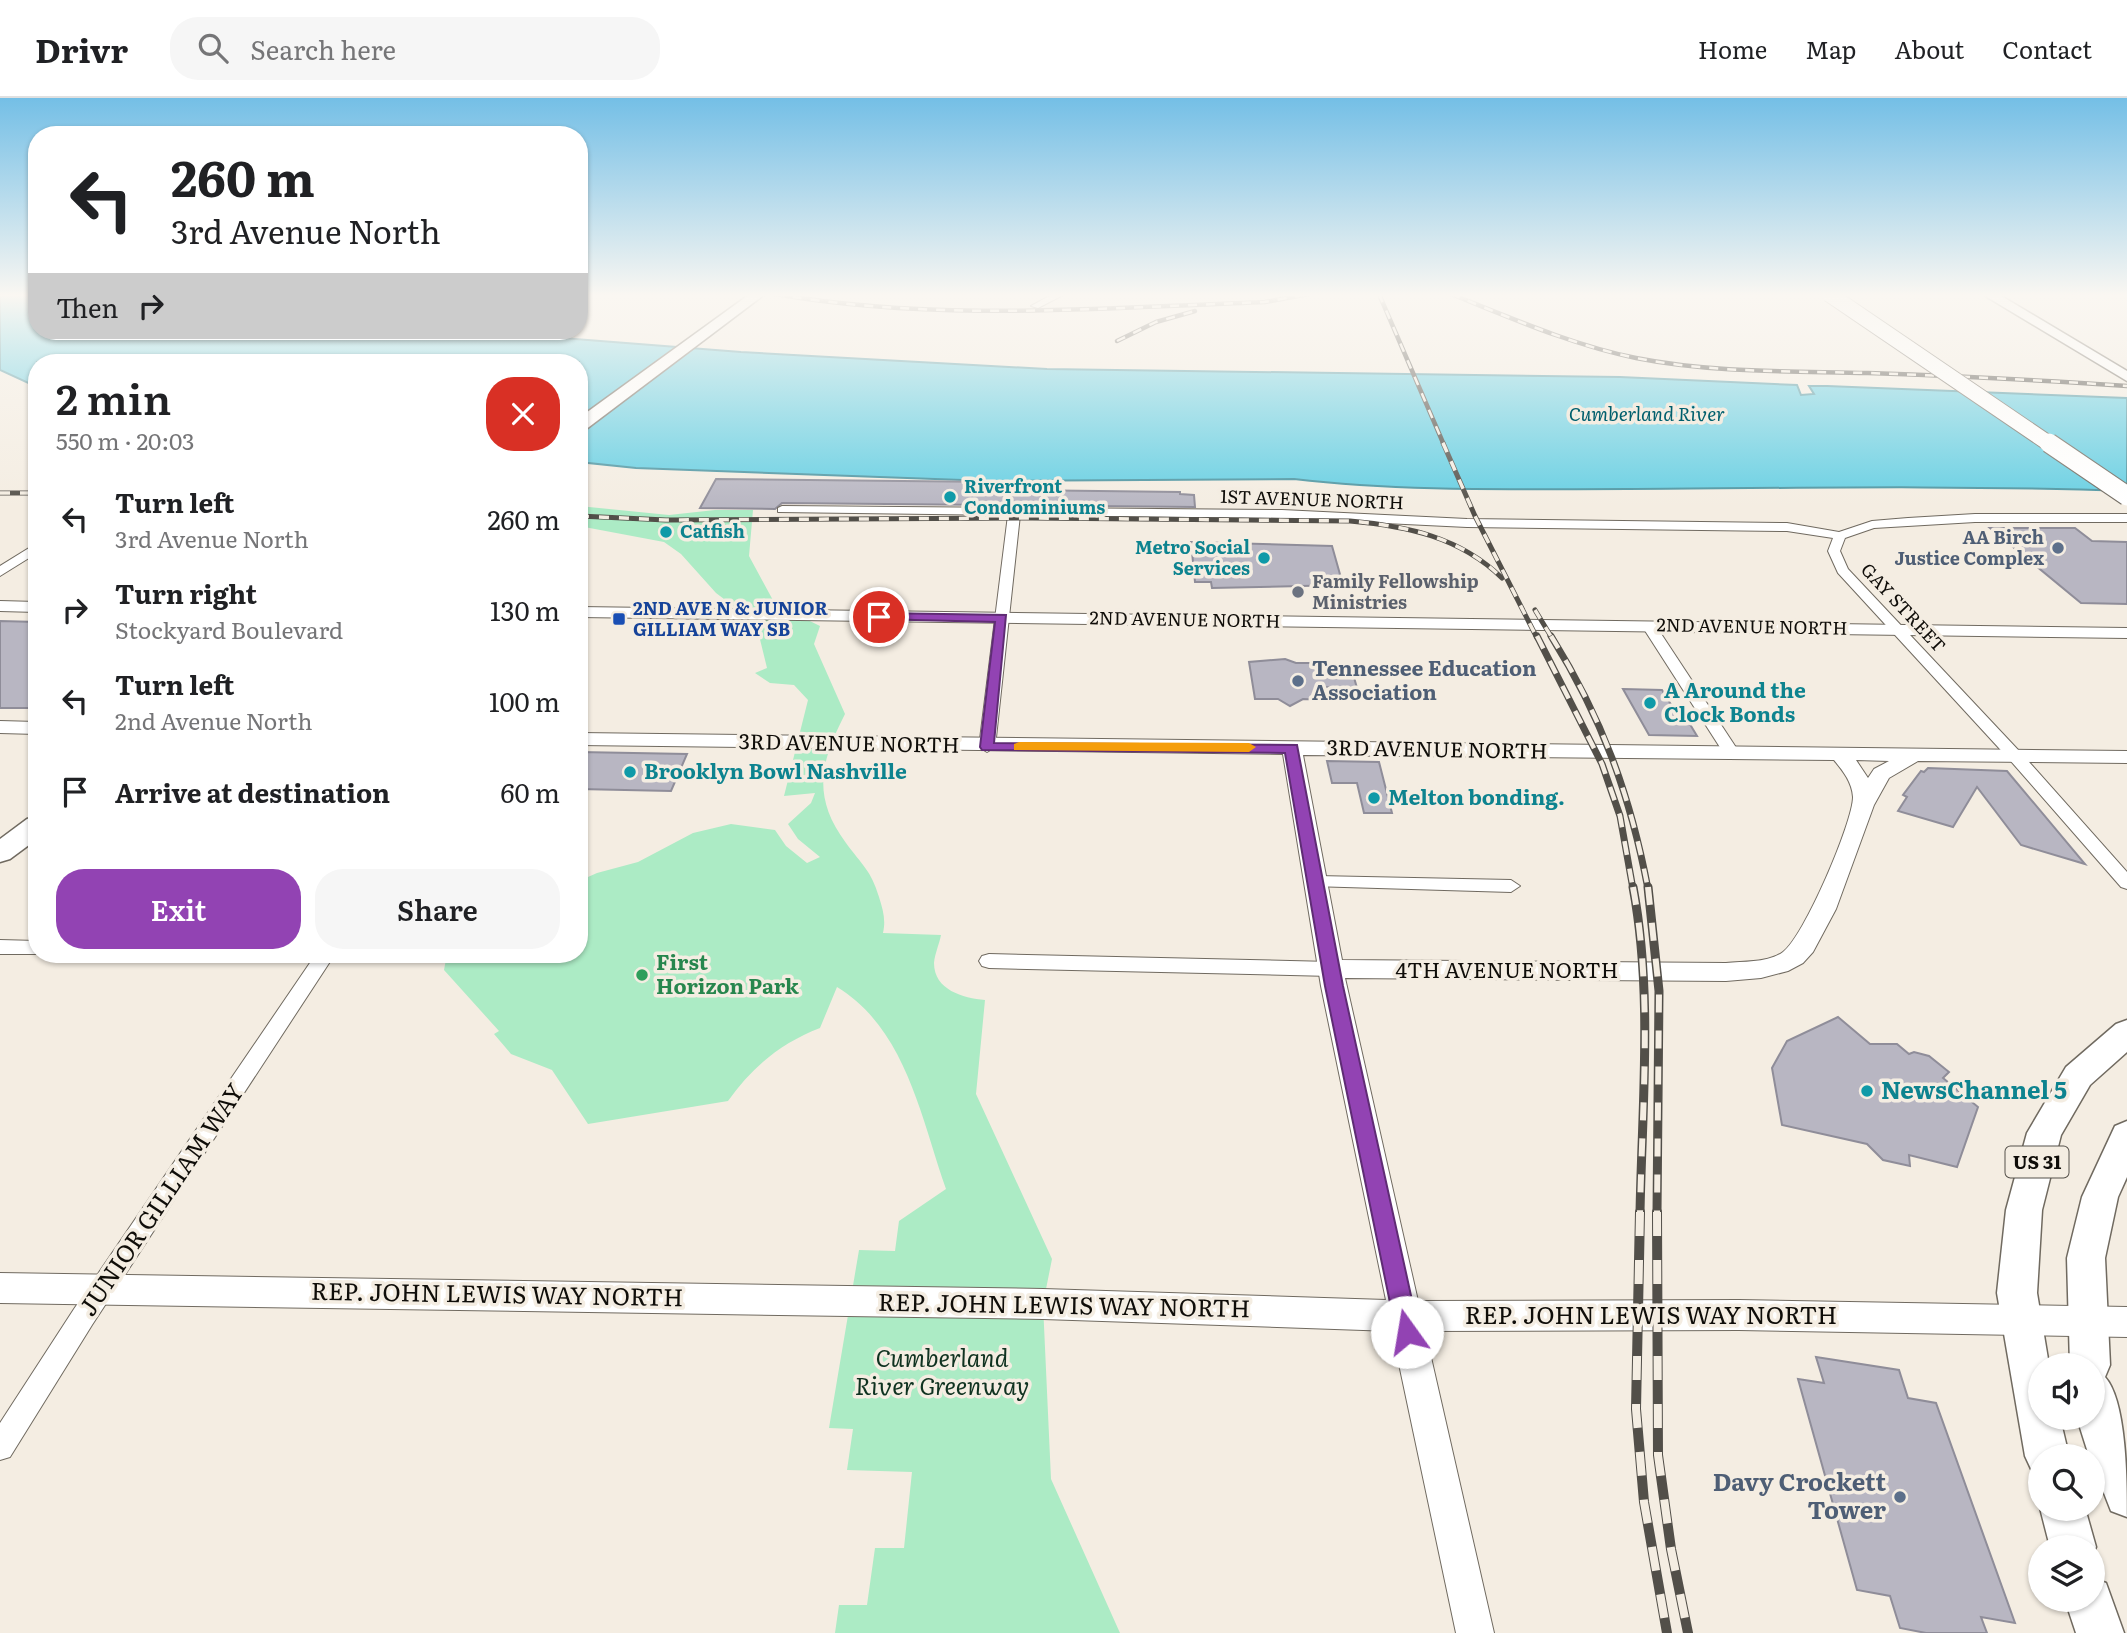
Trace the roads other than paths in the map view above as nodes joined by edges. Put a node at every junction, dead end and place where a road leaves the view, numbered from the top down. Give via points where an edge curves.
1 (662, 366) edge
2 (1934, 366) edge
3 (2107, 366) edge
4 (2123, 375) edge
5 (588, 419) edge
6 (2127, 496) edge
7 (782, 510) dead end
8 (1014, 512) junction
9 (2127, 517) edge
10 (1840, 536) junction
11 (28, 553) edge
12 (0, 572) edge
13 (0, 606) edge
14 (28, 607) edge
15 (588, 612) edge
16 (1002, 618) junction
17 (1650, 625) junction
18 (1898, 630) junction
19 (2127, 633) edge
20 (0, 727) edge
21 (28, 728) edge
22 (588, 739) edge
23 (987, 747) junction
24 (1292, 748) junction
25 (1731, 752) junction
26 (1839, 753) junction
27 (1913, 754) junction
28 (2015, 756) junction
29 (2127, 757) edge
30 (1863, 805) junction
31 (28, 832) edge
32 (0, 853) edge
33 (1317, 882) junction
34 (2127, 883) edge
35 (1511, 886) dead end
36 (0, 947) edge
37 (28, 948) edge
38 (989, 961) dead end
39 (320, 963) edge
40 (1331, 969) junction
41 (2127, 1033) edge
42 (2127, 1136) edge
43 (0, 1287) edge
44 (103, 1289) junction
45 (1404, 1316) junction
46 (2021, 1321) junction
47 (2086, 1322) junction
48 (2127, 1322) edge
49 (2089, 1353) edge
50 (2101, 1430) edge
51 (2046, 1444) edge
52 (0, 1447) edge
53 (2127, 1495) edge
54 (2093, 1612) edge
55 (1475, 1633) edge
56 (2101, 1633) edge

1 - 5 main road
2 - 6 main road, bridge
3 - 4 main road
7 - 8 street, 1ST AVENUE NORTH
8 - 10 street, 1ST AVENUE NORTH via 1787,527
8 - 16 street
9 - 10 street via 1908,522 1872,525
10 - 18 street, GAY STREET via 1834,551 1838,564
11 - 12 street
13 - 14 street
15 - 16 street, 2ND AVENUE NORTH
16 - 17 street, 2ND AVENUE NORTH
16 - 23 street
17 - 18 street, 2ND AVENUE NORTH
17 - 25 street
18 - 19 street, 2ND AVENUE NORTH
18 - 28 street, GAY STREET
20 - 21 street
22 - 23 street, 3RD AVENUE NORTH
23 - 24 street, 3RD AVENUE NORTH
24 - 25 street, 3RD AVENUE NORTH
24 - 33 street
25 - 26 street, 3RD AVENUE NORTH
26 - 27 street, 3RD AVENUE NORTH
26 - 30 street via 1861,782
27 - 28 street, 3RD AVENUE NORTH
27 - 30 street, 4TH AVENUE NORTH via 1881,774
28 - 29 street, 3RD AVENUE NORTH
28 - 34 street, GAY STREET
30 - 40 street, 4TH AVENUE NORTH via 1809,942 1793,958 1765,968 1726,972
31 - 32 main road
33 - 35 street
33 - 40 street
36 - 37 street
38 - 40 street, 4TH AVENUE NORTH
39 - 44 street, JUNIOR GILLIAM WAY
40 - 45 street
41 - 46 main road, US 31 via 2078,1076 2045,1133 2024,1210 2017,1293
42 - 47 main road via 2100,1197 2086,1258
43 - 44 street, REP. JOHN LEWIS WAY NORTH
44 - 45 street, REP. JOHN LEWIS WAY NORTH via 1030,1303
44 - 52 street, JUNIOR GILLIAM WAY
45 - 46 street, REP. JOHN LEWIS WAY NORTH via 1748,1315
45 - 55 street
46 - 47 street, REP. JOHN LEWIS WAY NORTH
46 - 51 main road, US 31
47 - 48 street, REP. JOHN LEWIS WAY NORTH
47 - 49 main road
50 - 53 main road
54 - 56 main road

